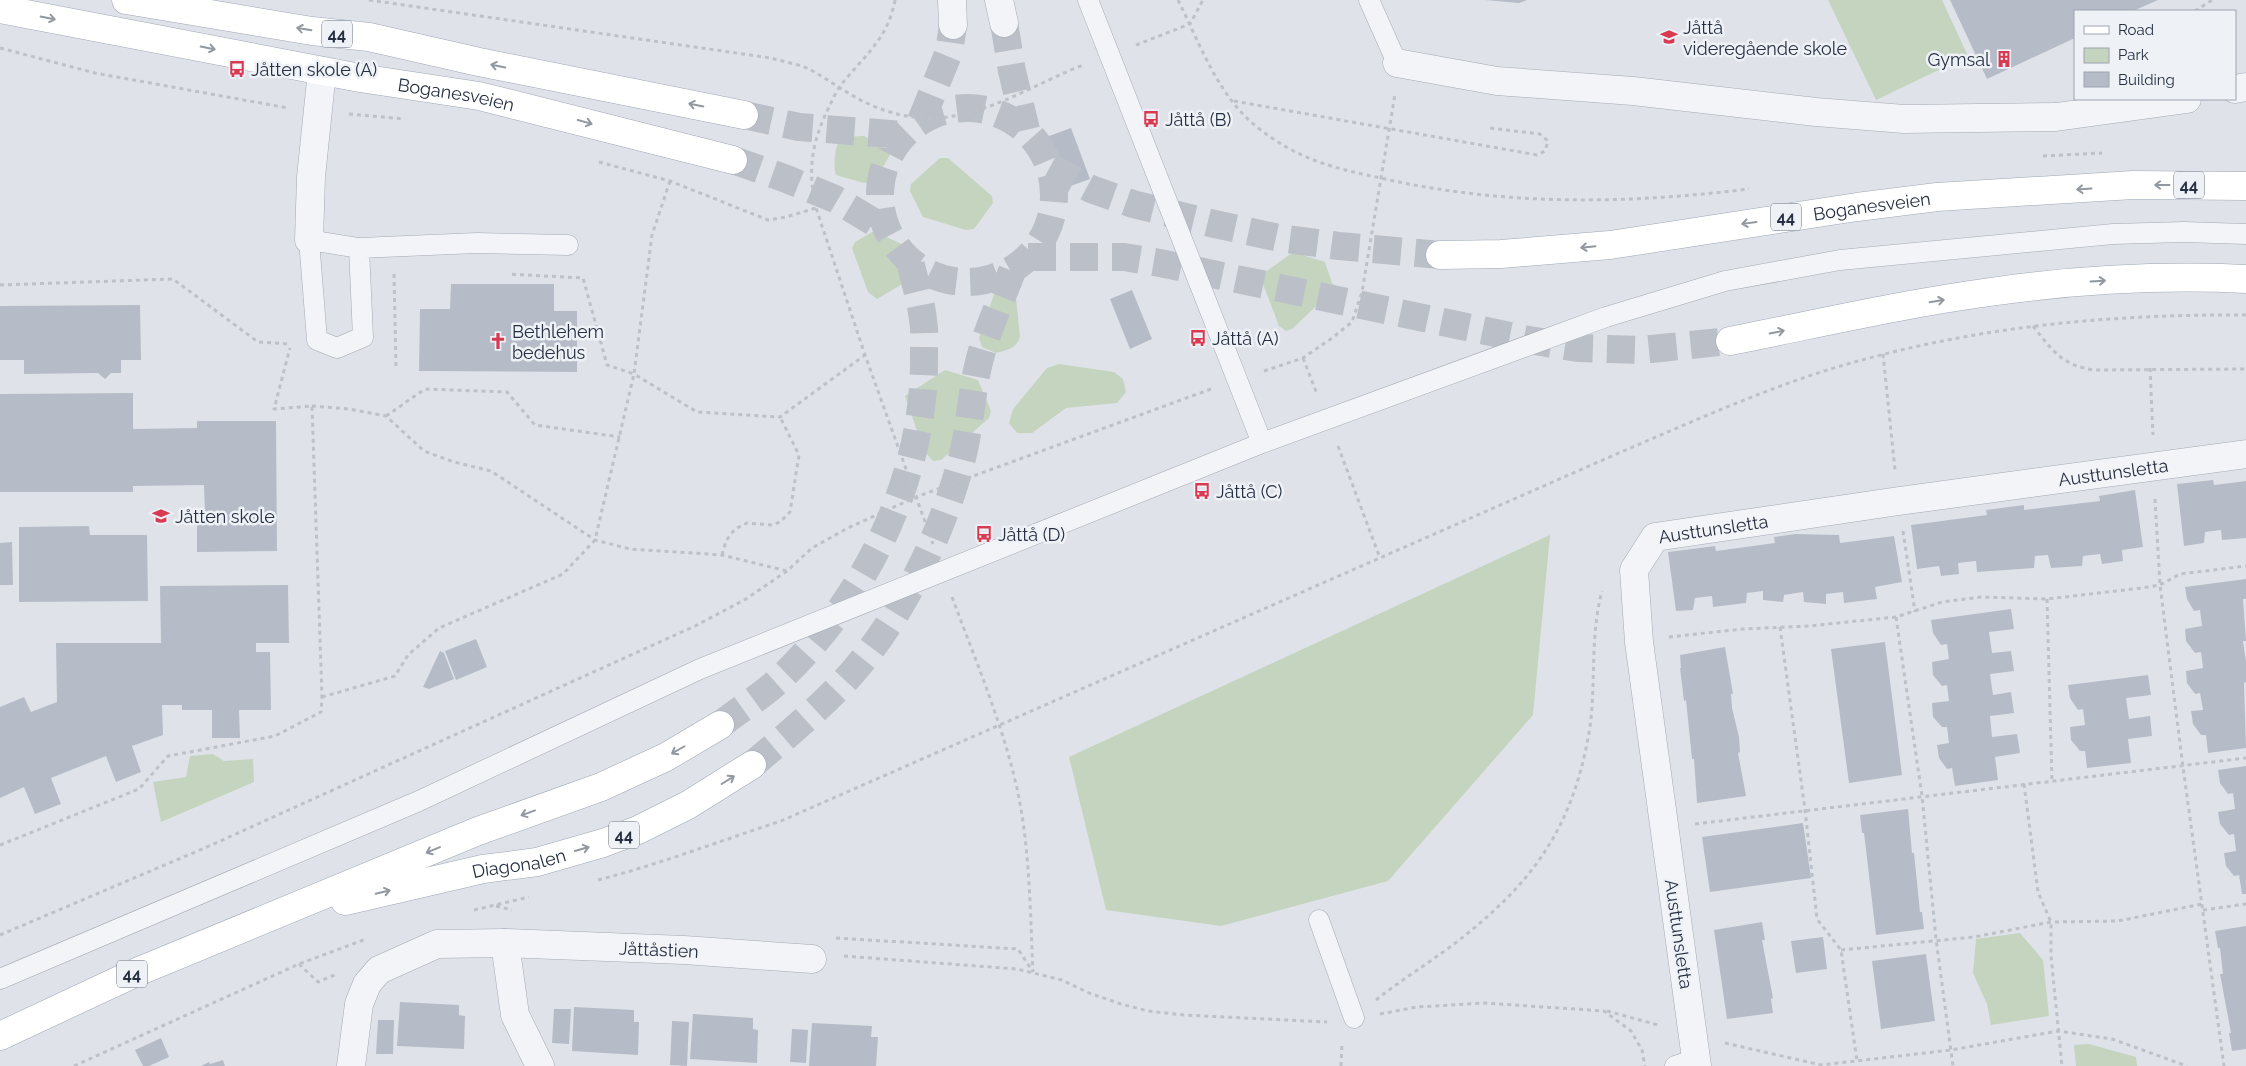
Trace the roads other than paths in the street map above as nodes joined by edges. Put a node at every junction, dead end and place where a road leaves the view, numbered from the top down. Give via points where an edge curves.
1 (126, 0) edge
2 (1088, 0) edge
3 (1369, 0) edge
4 (0, 9) edge
5 (322, 71) junction
6 (1397, 75) joint
7 (2180, 100) edge
8 (744, 115) tunnel mouth
9 (733, 160) tunnel mouth
10 (2246, 186) edge
11 (2246, 234) edge
12 (309, 240) junction
13 (568, 245) dead end
14 (359, 248) junction
15 (1440, 255) tunnel mouth
16 (2246, 279) edge
17 (1730, 341) tunnel mouth
18 (1262, 443) junction
19 (2246, 454) edge
20 (720, 725) tunnel mouth
21 (752, 765) tunnel mouth
22 (268, 919) junction
23 (1319, 920) dead end
24 (505, 943) junction
25 (812, 958) road end
26 (0, 979) edge
27 (1354, 1018) road end
28 (0, 1036) edge
29 (1691, 1056) edge
30 (351, 1066) edge
31 (540, 1066) edge

8 -> 1 main road, Boganesveien / 44 via 369,37 312,31
2 - 18 lane
3 - 6 lane
4 -> 5 main road, Boganesveien / 44
5 -> 9 main road, Boganesveien / 44 via 479,96
5 - 12 street via 311,177
6 - 7 street via 1633,91 1904,119 2056,117
10 -> 15 main road, Boganesveien / 44 via 2133,185 1937,197 1610,245 1502,254
11 - 18 lane via 2184,232 2054,239 1840,260 1725,281 1606,317
12 - 14 lane
12 - 14 lane via 317,340 336,348 363,337
13 - 14 lane via 477,243
17 -> 16 main road via 1990,292 2141,279
18 - 26 lane via 700,670 419,801
19 - 29 street, Austtunsletta via 1655,537 1634,570 1639,642 1665,828
20 -> 22 main road, Diagonalen / 44 via 666,757 601,787 478,831
22 -> 21 main road, Diagonalen / 44 via 483,869 536,862 603,843 688,805
22 - 28 main road, Diagonalen / 44 via 137,972
23 - 27 lane
24 - 25 street, Jåttåstien
24 - 30 street, Jåttåstien via 437,944 379,970 367,984 359,1004
24 - 31 street via 515,1015

